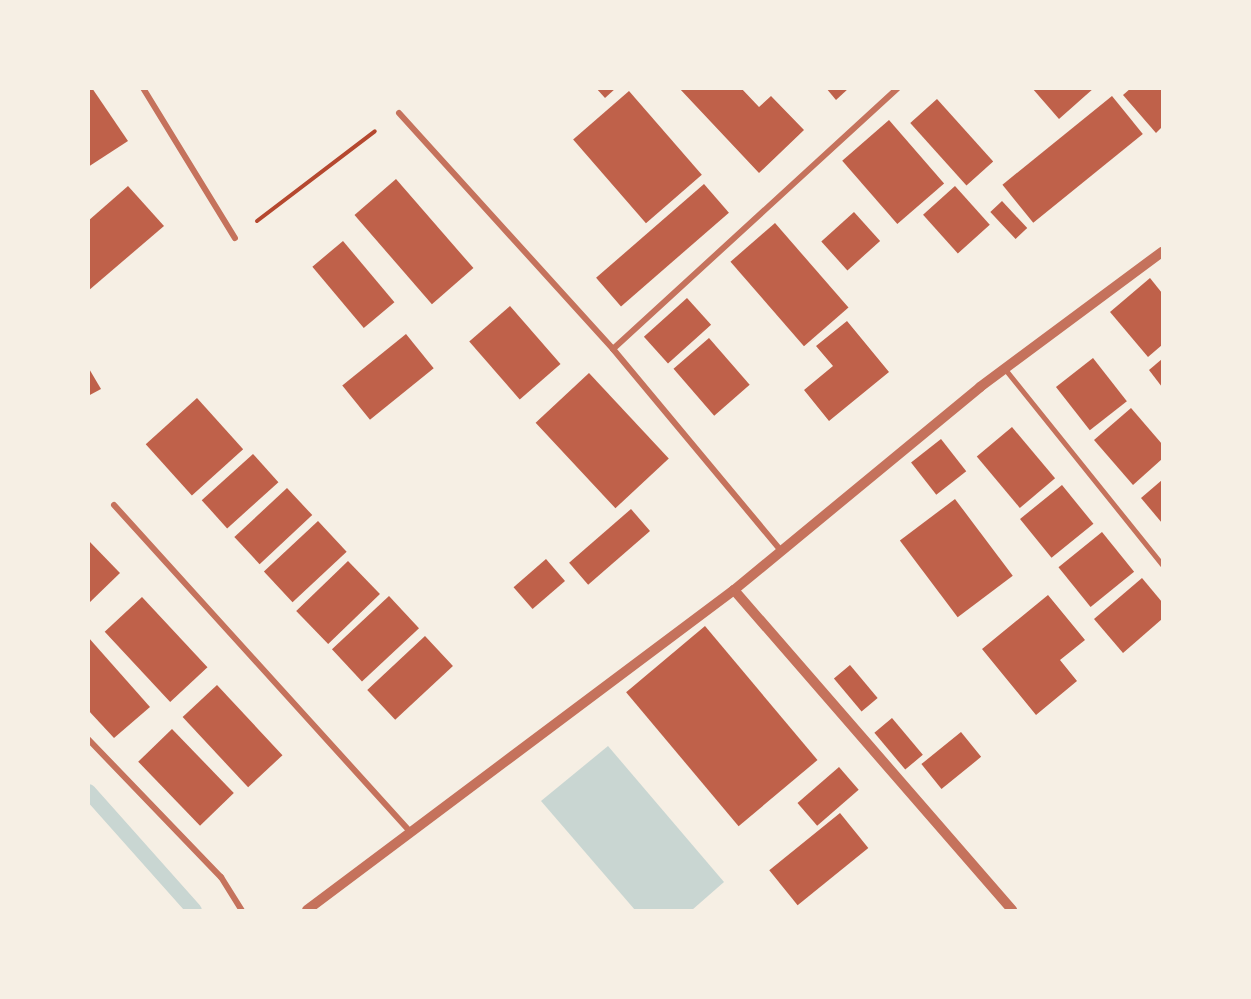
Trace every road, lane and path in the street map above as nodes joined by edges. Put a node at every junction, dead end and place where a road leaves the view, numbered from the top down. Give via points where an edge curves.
1 (143, 88) edge
2 (898, 88) edge
3 (399, 113) joint
4 (235, 238) joint
5 (1162, 252) edge
6 (613, 349) junction
7 (1005, 369) junction
8 (114, 505) dead end
9 (782, 552) junction
10 (1162, 564) edge
11 (734, 590) junction
12 (88, 739) edge
13 (411, 832) junction
14 (242, 910) edge
15 (307, 910) edge
16 (1012, 910) edge

1 - 4 street
2 - 6 street
3 - 4 path
3 - 6 street
5 - 7 street
6 - 9 street
7 - 9 street
7 - 10 lane
8 - 13 street
9 - 11 street
11 - 13 street
11 - 16 street
12 - 14 street via 221,877
13 - 15 street

